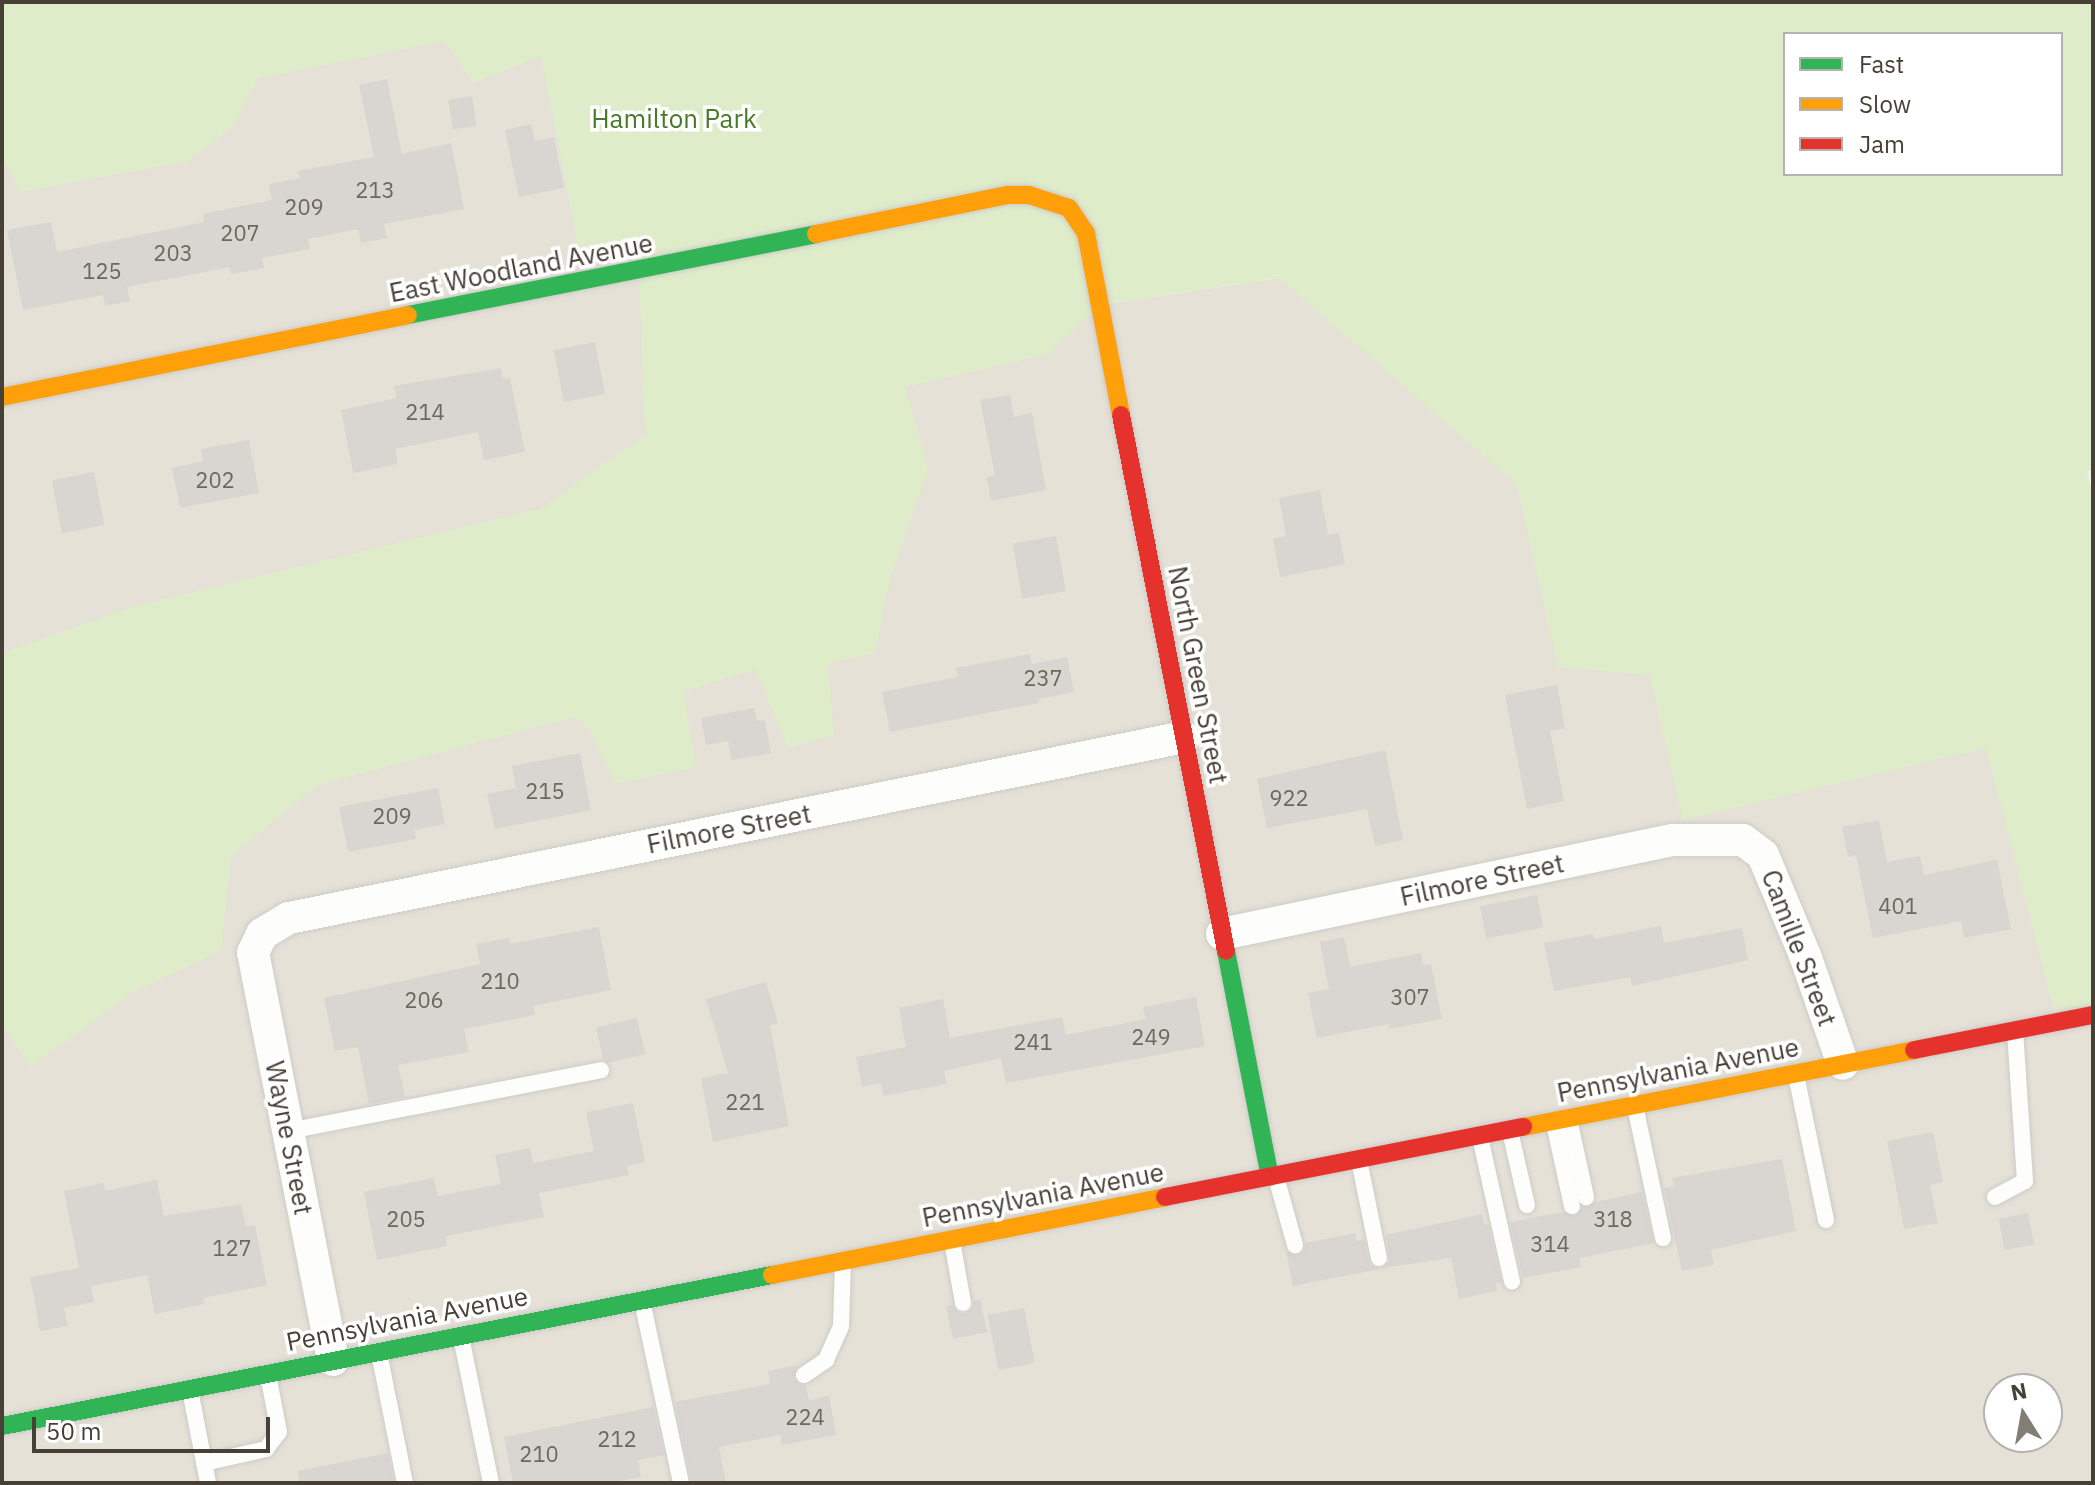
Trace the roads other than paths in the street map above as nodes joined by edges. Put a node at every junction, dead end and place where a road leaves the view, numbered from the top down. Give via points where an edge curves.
1 (1050, 199) joint
2 (2, 397) edge
3 (1184, 737) junction
4 (1743, 840) joint
5 (276, 925) joint
6 (1222, 934) junction
7 (2093, 1015) edge
8 (2015, 1030) junction
9 (1843, 1064) junction
10 (601, 1070) dead end
11 (1796, 1073) junction
12 (1635, 1105) junction
13 (1561, 1119) junction
14 (1509, 1130) junction
15 (288, 1131) junction
16 (1480, 1135) junction
17 (1358, 1159) junction
18 (1273, 1176) junction
19 (1995, 1197) dead end
20 (1579, 1202) dead end
21 (1527, 1205) dead end
22 (1826, 1220) dead end
23 (1663, 1238) dead end
24 (952, 1239) junction
25 (1295, 1245) dead end
26 (1379, 1258) dead end
27 (843, 1260) junction
28 (1512, 1281) dead end
29 (642, 1300) junction
30 (963, 1303) dead end
31 (461, 1336) junction
32 (379, 1351) junction
33 (333, 1360) junction
34 (268, 1373) junction
35 (804, 1375) dead end
36 (189, 1389) junction
37 (2, 1426) edge
38 (204, 1463) junction
39 (208, 1483) edge
40 (405, 1483) edge
41 (491, 1483) edge
42 (681, 1483) edge

1 - 2 main road, East Woodland Avenue via 1008,195
1 - 3 main road, North Green Street via 1069,208 1086,233
3 - 5 street, Filmore Street via 289,918
3 - 6 main road, North Green Street
4 - 6 street, Filmore Street via 1673,840
4 - 9 street, Camille Street via 1763,855
5 - 15 street, Wayne Street via 262,934 253,953
6 - 18 main road, North Green Street
7 - 8 main road, Pennsylvania Avenue
8 - 9 main road, Pennsylvania Avenue
8 - 19 lane via 2025,1181
9 - 11 main road, Pennsylvania Avenue
10 - 15 lane
11 - 12 main road, Pennsylvania Avenue
11 - 22 lane
12 - 13 main road, Pennsylvania Avenue
12 - 23 lane
13 - 14 main road, Pennsylvania Avenue
13 - 20 lane
14 - 16 main road, Pennsylvania Avenue
14 - 21 lane
15 - 33 street, Wayne Street
16 - 17 main road, Pennsylvania Avenue
16 - 28 lane
17 - 18 main road, Pennsylvania Avenue
17 - 26 lane
18 - 24 main road, Pennsylvania Avenue
18 - 25 lane
24 - 27 main road, Pennsylvania Avenue
24 - 30 lane
27 - 29 main road, Pennsylvania Avenue
27 - 35 lane via 841,1326 826,1360
29 - 31 main road, Pennsylvania Avenue
29 - 42 lane
31 - 32 main road, Pennsylvania Avenue
31 - 41 lane
32 - 33 main road, Pennsylvania Avenue
32 - 40 lane
33 - 34 main road, Pennsylvania Avenue
34 - 36 main road, Pennsylvania Avenue
34 - 38 lane via 279,1432 266,1449
36 - 37 main road, Pennsylvania Avenue
36 - 38 lane
38 - 39 lane

